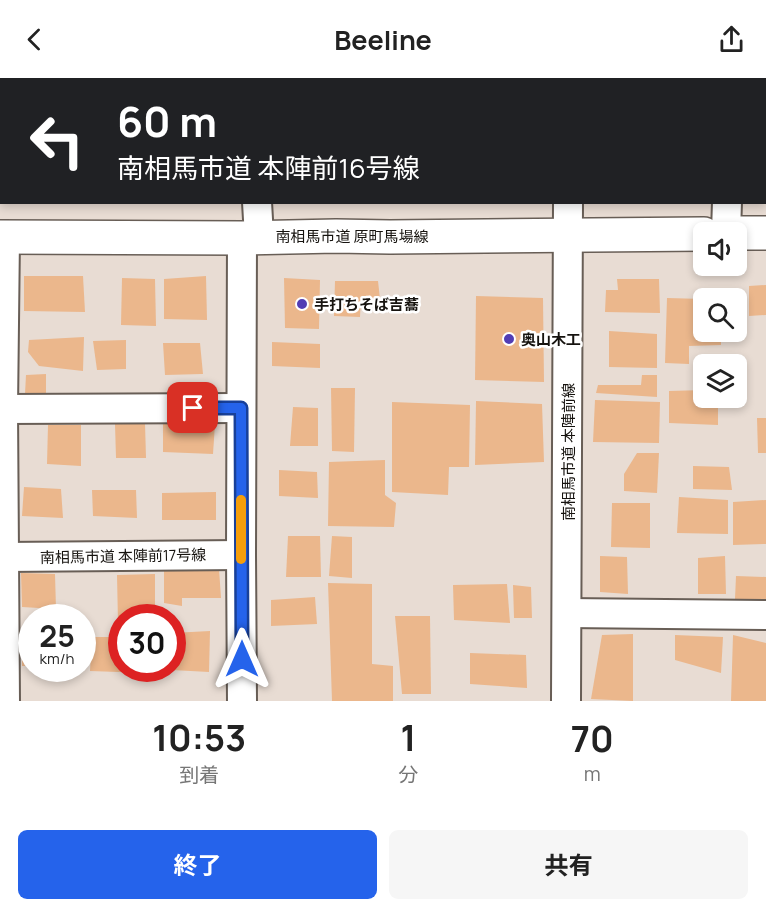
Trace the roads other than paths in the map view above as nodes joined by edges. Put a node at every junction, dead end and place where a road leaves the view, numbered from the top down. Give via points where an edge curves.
1 (258, 204) edge
2 (568, 204) edge
3 (727, 204) edge
4 (726, 222) edge
5 (747, 233) edge
6 (766, 233) edge
7 (693, 234) edge
8 (568, 236) junction
9 (2, 237) edge
10 (250, 237) junction
11 (241, 408) junction
12 (3, 409) junction
13 (241, 555) junction
14 (4, 557) junction
15 (567, 613) junction
16 (766, 615) edge
17 (5, 701) edge
18 (242, 701) edge
19 (566, 701) edge

1 - 10 street
2 - 8 street, 南相馬市道 本陣前線
3 - 4 street
5 - 6 street
7 - 8 street, 南相馬市道 原町馬場線
8 - 10 street, 南相馬市道 原町馬場線
8 - 15 street, 南相馬市道 本陣前線
9 - 10 street, 南相馬市道 原町馬場線
9 - 12 street
10 - 11 street
11 - 12 street
11 - 13 street
12 - 14 street
13 - 14 street, 南相馬市道 本陣前17号線
13 - 18 street
14 - 17 street
15 - 16 street
15 - 19 street, 南相馬市道 本陣前線

